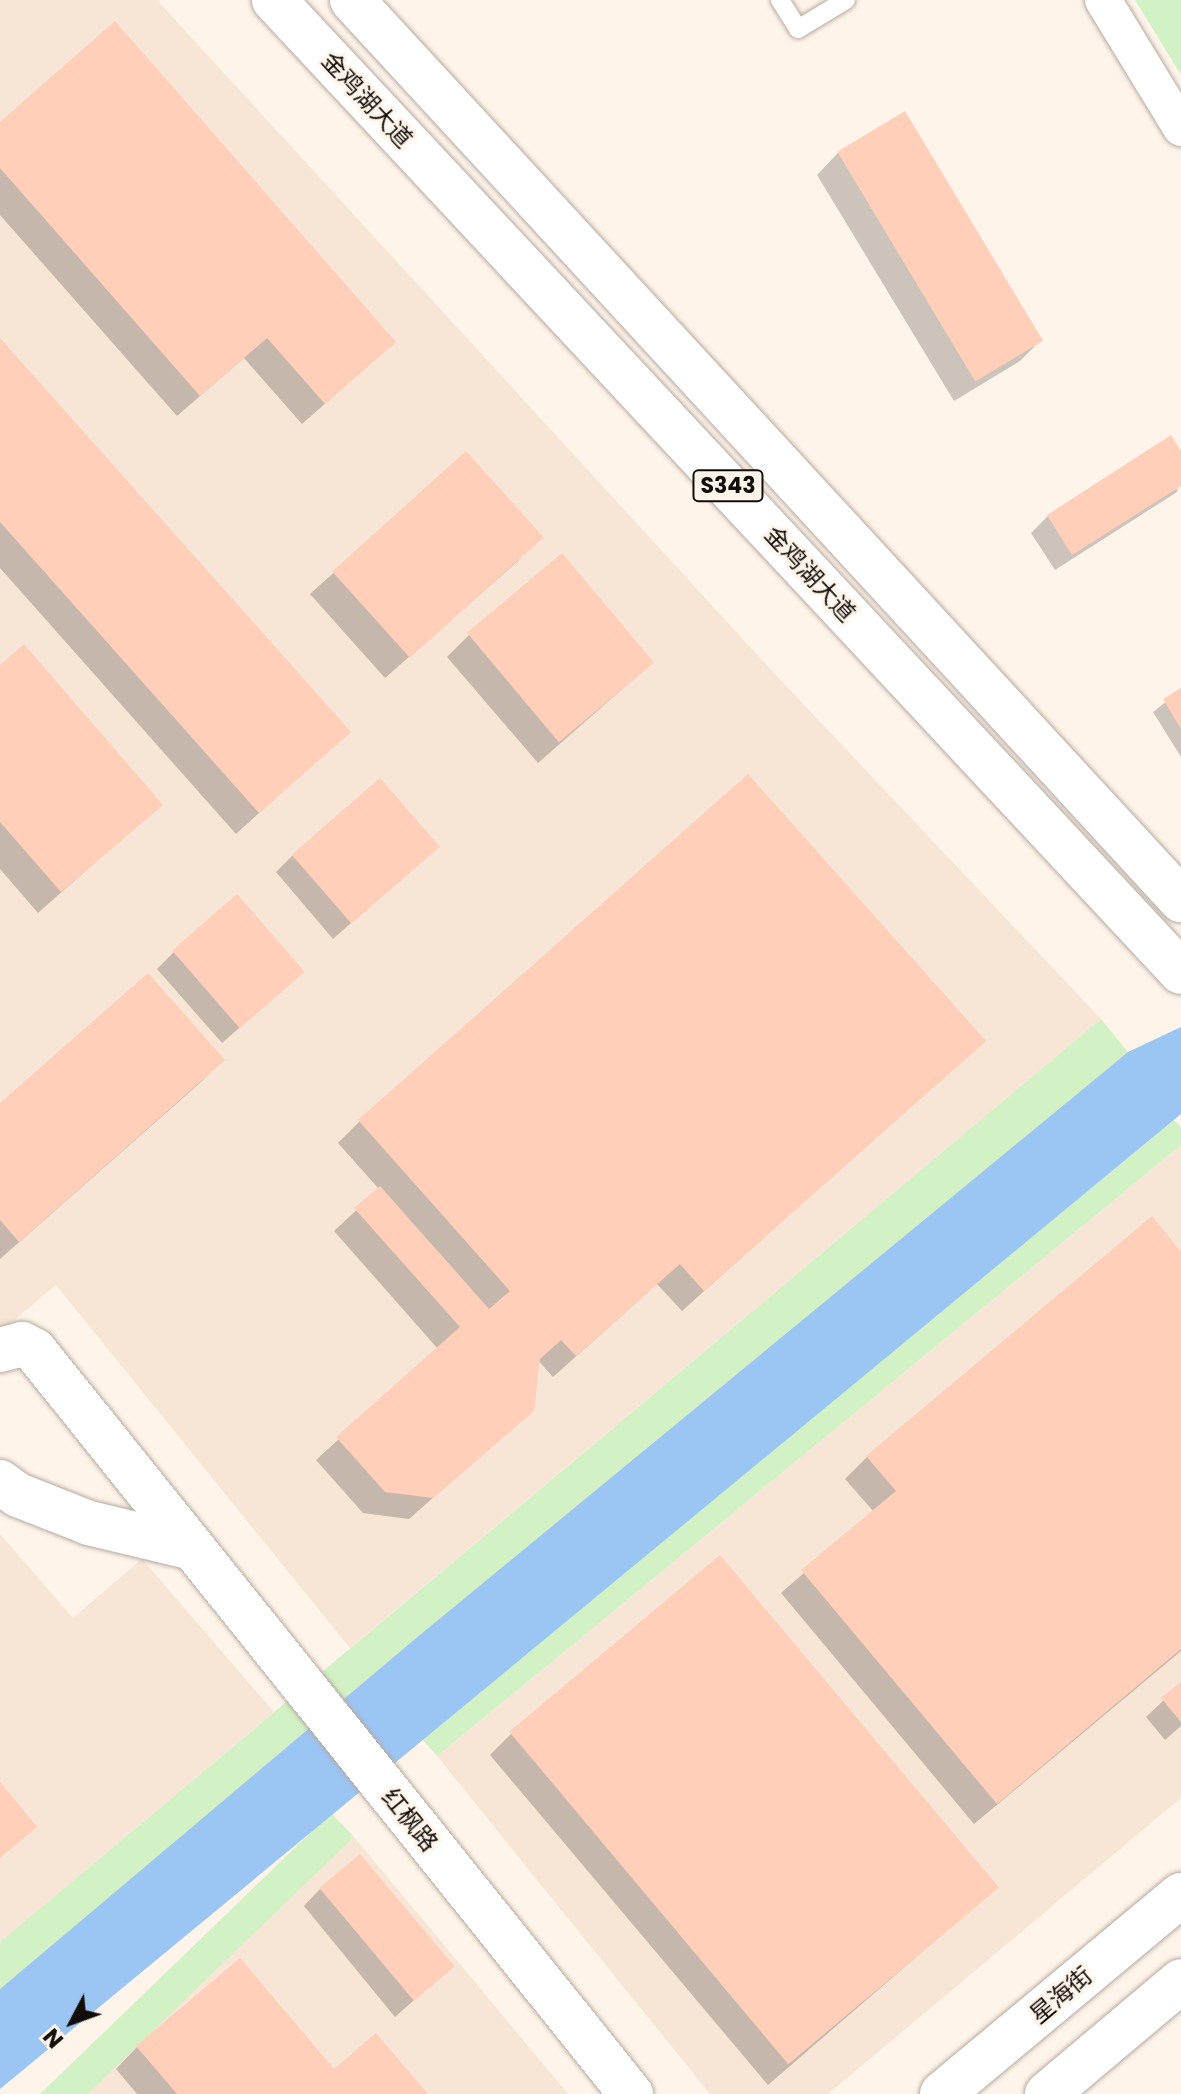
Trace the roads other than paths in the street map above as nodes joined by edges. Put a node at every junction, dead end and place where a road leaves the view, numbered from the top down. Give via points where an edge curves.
1 (274, 0) edge
2 (352, 0) edge
3 (780, 0) edge
4 (846, 0) edge
5 (1103, 0) edge
6 (1181, 128) edge
7 (1181, 900) edge
8 (1181, 972) edge
9 (0, 1350) edge
10 (0, 1482) edge
11 (188, 1547) junction
12 (1181, 1895) edge
13 (1181, 1981) edge
14 (631, 2094) edge
15 (942, 2094) edge
16 (1047, 2094) edge

1 - 8 main road, 金鸡湖大道 / S343
2 - 7 main road, S343
3 - 4 lane via 798,29
5 - 6 street
9 - 11 main road, 红枫路 via 22,1344 35,1351
10 - 11 main road via 89,1523
11 - 14 main road, 红枫路
12 - 15 main road, 星海街
13 - 16 main road

